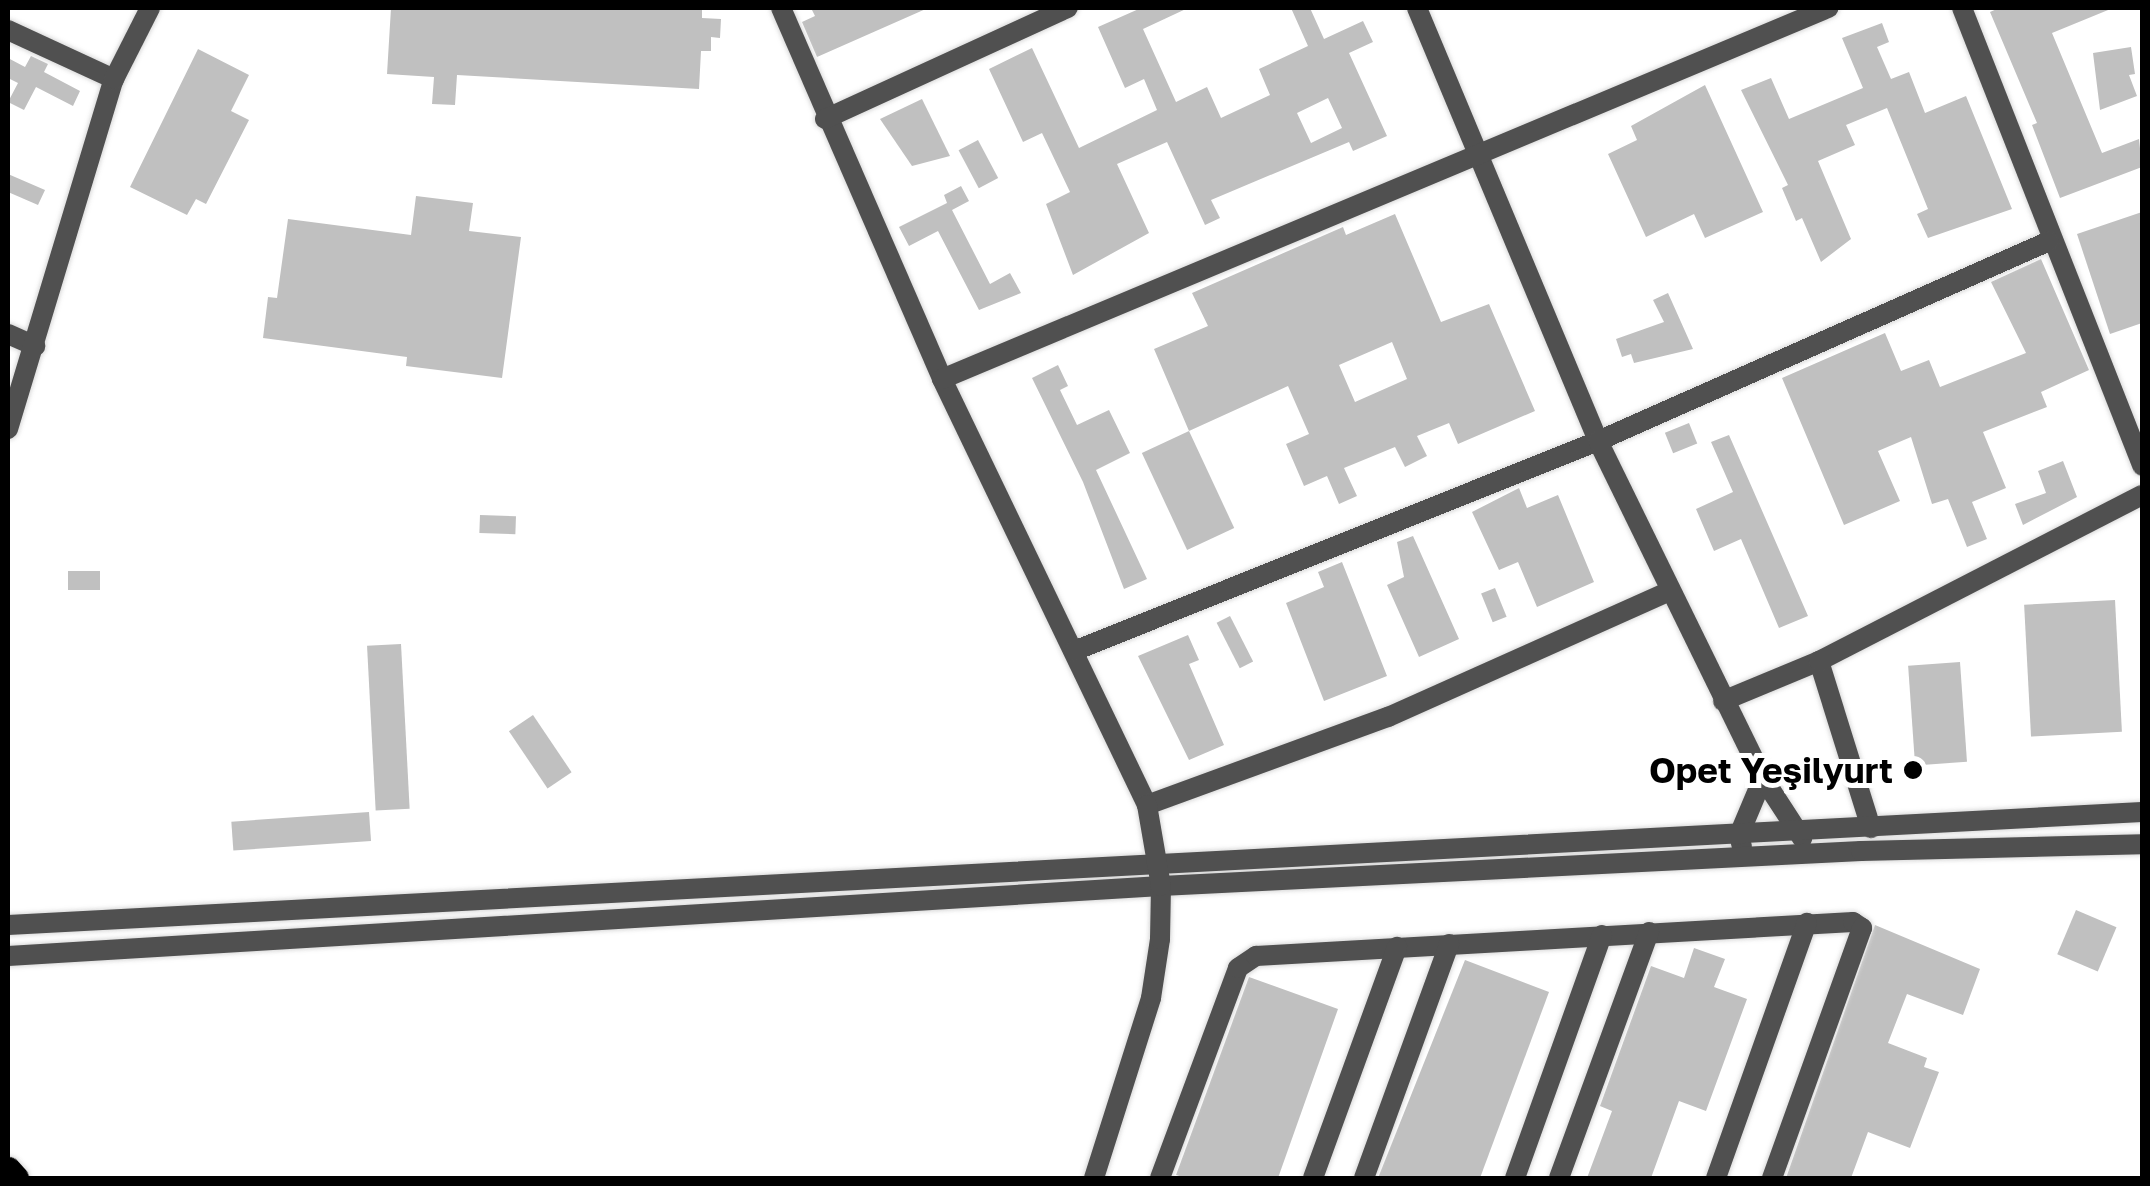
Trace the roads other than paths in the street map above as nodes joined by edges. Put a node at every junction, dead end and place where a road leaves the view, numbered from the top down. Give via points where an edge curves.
1 (150, 8) edge
2 (780, 8) edge
3 (1068, 8) edge
4 (1417, 8) edge
5 (1828, 8) edge
6 (1962, 8) edge
7 (8, 30) edge
8 (114, 80) junction
9 (824, 118) junction
10 (1476, 160) junction
11 (2049, 241) junction
12 (8, 334) edge
13 (35, 346) junction
14 (942, 379) junction
15 (8, 430) edge
16 (1598, 441) junction
17 (2142, 466) edge
18 (2142, 495) edge
19 (1668, 592) junction
20 (1074, 651) junction
21 (1819, 661) junction
22 (1724, 701) junction
23 (1764, 778) junction
24 (1147, 805) junction
25 (2142, 812) edge
26 (1871, 828) junction
27 (1798, 832) junction
28 (2142, 844) edge
29 (1741, 846) junction
30 (1810, 853) junction
31 (1159, 876) junction
32 (1808, 923) junction
33 (8, 925) edge
34 (1649, 932) junction
35 (1602, 935) junction
36 (1448, 944) junction
37 (1397, 946) junction
38 (8, 956) edge
39 (8, 1169) edge
40 (16, 1178) edge
41 (1094, 1178) edge
42 (1160, 1178) edge
43 (1314, 1178) edge
44 (1364, 1178) edge
45 (1515, 1178) edge
46 (1559, 1178) edge
47 (1716, 1178) edge
48 (1772, 1178) edge

1 - 8 street
2 - 9 street
3 - 9 street
4 - 10 street
5 - 10 street
6 - 11 street
7 - 8 street
8 - 13 street
9 - 14 street
10 - 14 street
10 - 16 street
11 - 16 street
11 - 17 street via 2121,399
12 - 13 street
13 - 15 street
14 - 20 street
16 - 19 street
16 - 20 street
18 - 21 street
19 - 22 street
19 - 24 street via 1388,717
20 - 24 street
21 - 22 street
21 - 26 street
22 - 23 street
23 - 27 street
23 - 29 street
24 - 31 street
25 - 26 street
26 - 27 street
27 - 29 street
27 - 30 street
28 - 30 street
29 - 30 street
29 - 31 street
31 - 33 street
31 - 38 street
31 - 41 street via 1151,998
32 - 34 street
32 - 47 street
32 - 48 street via 1862,928
34 - 35 street
34 - 46 street
35 - 36 street
35 - 45 street
36 - 37 street
36 - 44 street
37 - 42 street via 1256,956 1238,968
37 - 43 street
39 - 40 main road

